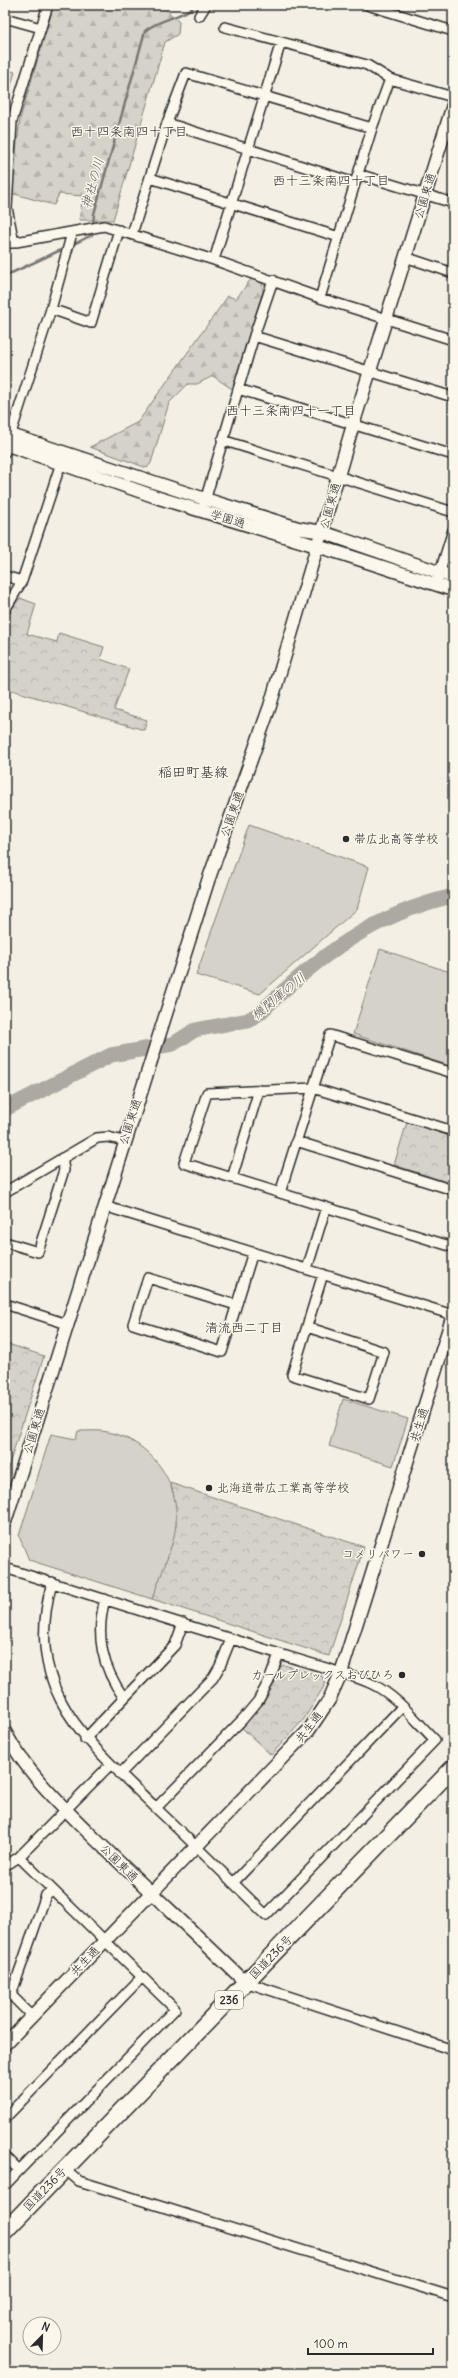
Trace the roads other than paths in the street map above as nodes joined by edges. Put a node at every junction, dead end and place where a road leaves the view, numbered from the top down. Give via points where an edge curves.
1 (48, 5) edge
2 (206, 5) edge
3 (370, 5) edge
4 (199, 16) dead end
5 (5, 18) edge
6 (225, 27) dead end
7 (41, 28) junction
8 (453, 31) edge
9 (281, 42) junction
10 (390, 79) junction
11 (264, 95) junction
12 (453, 97) edge
13 (453, 105) edge
14 (8, 120) edge
15 (167, 123) junction
16 (372, 128) junction
17 (248, 148) junction
18 (150, 178) junction
19 (356, 179) junction
20 (6, 195) edge
21 (425, 195) junction
22 (232, 203) junction
23 (453, 203) edge
24 (120, 230) junction
25 (72, 233) junction
26 (132, 234) junction
27 (339, 236) junction
28 (9, 244) edge
29 (405, 257) junction
30 (214, 260) junction
31 (453, 273) edge
32 (274, 280) junction
33 (320, 298) junction
34 (51, 309) junction
35 (386, 319) junction
36 (254, 336) junction
37 (453, 340) edge
38 (371, 371) junction
39 (238, 389) junction
40 (453, 398) edge
41 (353, 425) junction
42 (222, 440) junction
43 (7, 442) edge
44 (453, 455) edge
45 (62, 463) junction
46 (338, 476) junction
47 (206, 499) junction
48 (202, 511) junction
49 (453, 512) edge
50 (453, 530) edge
51 (322, 532) junction
52 (318, 546) junction
53 (440, 573) junction
54 (5, 576) edge
55 (453, 577) edge
56 (22, 581) junction
57 (436, 585) junction
58 (453, 590) edge
59 (5, 610) edge
60 (453, 1073) edge
61 (313, 1088) junction
62 (259, 1090) junction
63 (453, 1131) edge
64 (124, 1141) junction
65 (296, 1141) junction
66 (62, 1158) junction
67 (232, 1178) junction
68 (453, 1190) edge
69 (5, 1192) edge
70 (280, 1192) junction
71 (104, 1206) junction
72 (326, 1207) junction
73 (5, 1242) edge
74 (453, 1247) edge
75 (253, 1252) junction
76 (307, 1269) junction
77 (323, 1274) junction
78 (5, 1304) edge
79 (236, 1305) junction
80 (453, 1315) edge
81 (67, 1324) junction
82 (307, 1327) junction
83 (5, 1522) edge
84 (5, 1568) edge
85 (52, 1582) junction
86 (105, 1599) junction
87 (183, 1623) junction
88 (231, 1639) junction
89 (279, 1654) junction
90 (341, 1673) junction
91 (124, 1698) junction
92 (402, 1707) junction
93 (5, 1732) edge
94 (85, 1739) junction
95 (111, 1764) junction
96 (453, 1768) edge
97 (120, 1774) junction
98 (156, 1808) junction
99 (65, 1809) junction
100 (196, 1847) junction
101 (19, 1857) junction
102 (5, 1866) edge
103 (233, 1883) junction
104 (52, 1890) junction
105 (150, 1893) junction
106 (105, 1941) junction
107 (142, 1977) junction
108 (245, 1982) junction
109 (32, 2016) junction
110 (5, 2044) edge
111 (453, 2050) edge
112 (5, 2118) edge
113 (5, 2156) edge
114 (65, 2169) junction
115 (19, 2170) junction
116 (5, 2185) edge
117 (5, 2231) edge
118 (453, 2297) edge

1 - 7 street
2 - 4 street
3 - 8 street
5 - 7 street
6 - 9 street
7 - 14 street
9 - 10 street via 367,66
9 - 11 street
10 - 12 street
10 - 16 street
11 - 15 street via 186,73
11 - 16 street
11 - 17 street
13 - 21 street, 公園東通
14 - 20 street
15 - 17 street
15 - 18 street
16 - 19 street
17 - 19 street
17 - 22 street
18 - 22 street
18 - 26 street
19 - 21 street
19 - 27 street
20 - 28 street
21 - 23 street
21 - 29 street, 公園東通
22 - 27 street
22 - 30 street
24 - 25 street via 104,226
24 - 26 street
24 - 34 street via 92,323
25 - 28 street
25 - 34 street
26 - 30 street
27 - 33 street
29 - 31 street
29 - 35 street, 公園東通
30 - 32 street
32 - 33 street
32 - 36 street
33 - 35 street
34 - 43 street
35 - 37 street
35 - 38 street, 公園東通
36 - 38 street
36 - 39 street
38 - 40 street
38 - 41 street, 公園東通
39 - 41 street
39 - 42 street
41 - 44 street
41 - 46 street, 公園東通
42 - 46 street
42 - 47 street
43 - 45 street, 学園通
43 - 47 street, 学園通
45 - 48 street, 学園通
45 - 56 street
46 - 49 street
46 - 51 street, 公園東通
47 - 48 street
47 - 51 street, 学園通 via 298,528
48 - 52 street, 学園通
50 - 53 street
51 - 52 street, 公園東通
51 - 53 street, 学園通
52 - 57 street, 学園通
52 - 64 street, 公園東通 via 270,706 208,881
53 - 55 street, 学園通
53 - 57 street
54 - 56 street
56 - 59 street
57 - 58 street, 学園通
60 - 61 street via 330,1035
61 - 62 street
61 - 63 street
61 - 65 street
62 - 67 street
62 - 67 street via 208,1093 184,1163
64 - 66 street via 108,1137 97,1138
64 - 71 street, 公園東通
65 - 68 street
65 - 70 street
66 - 69 street
66 - 73 street via 64,1170 38,1252
67 - 70 street
70 - 72 street
71 - 75 street
71 - 81 street, 公園東通
72 - 74 street
72 - 76 street
75 - 76 street
75 - 79 street
76 - 77 street
77 - 80 street
77 - 82 street
78 - 81 street
79 - 79 street via 222,1352 133,1324 148,1278
80 - 90 street, 共生通
81 - 83 street, 公園東通
82 - 82 street via 292,1375 369,1399 384,1352
84 - 85 street
85 - 86 street
85 - 94 street via 46,1604 47,1657 58,1695
86 - 87 street
86 - 91 street via 99,1629 102,1650 113,1683
87 - 88 street
87 - 91 street via 175,1644
88 - 89 street
88 - 97 street via 212,1678
89 - 90 street
89 - 98 street via 258,1701
90 - 92 street via 372,1684 386,1692
90 - 100 street, 共生通 via 329,1700 310,1730
91 - 94 street
92 - 103 street
92 - 103 street via 435,1740 430,1746 266,1915
93 - 99 street, 公園東通 via 33,1776
94 - 95 street
95 - 97 street
95 - 99 street
96 - 108 highway, 国道236号 / 236
97 - 98 street
98 - 100 street
99 - 101 street
99 - 105 street, 公園東通
100 - 103 street
100 - 105 street, 共生通
101 - 102 street
101 - 104 street
104 - 106 street
104 - 109 street via 46,1895 11,1995
105 - 106 street, 共生通
105 - 108 street, 公園東通
106 - 107 street
106 - 109 street, 共生通
107 - 112 street
107 - 115 street via 175,2009
108 - 111 street
108 - 114 highway, 国道236号 / 236
109 - 110 street, 共生通
113 - 115 street
114 - 117 highway, 国道236号 / 236
114 - 118 street via 79,2181
115 - 116 street

